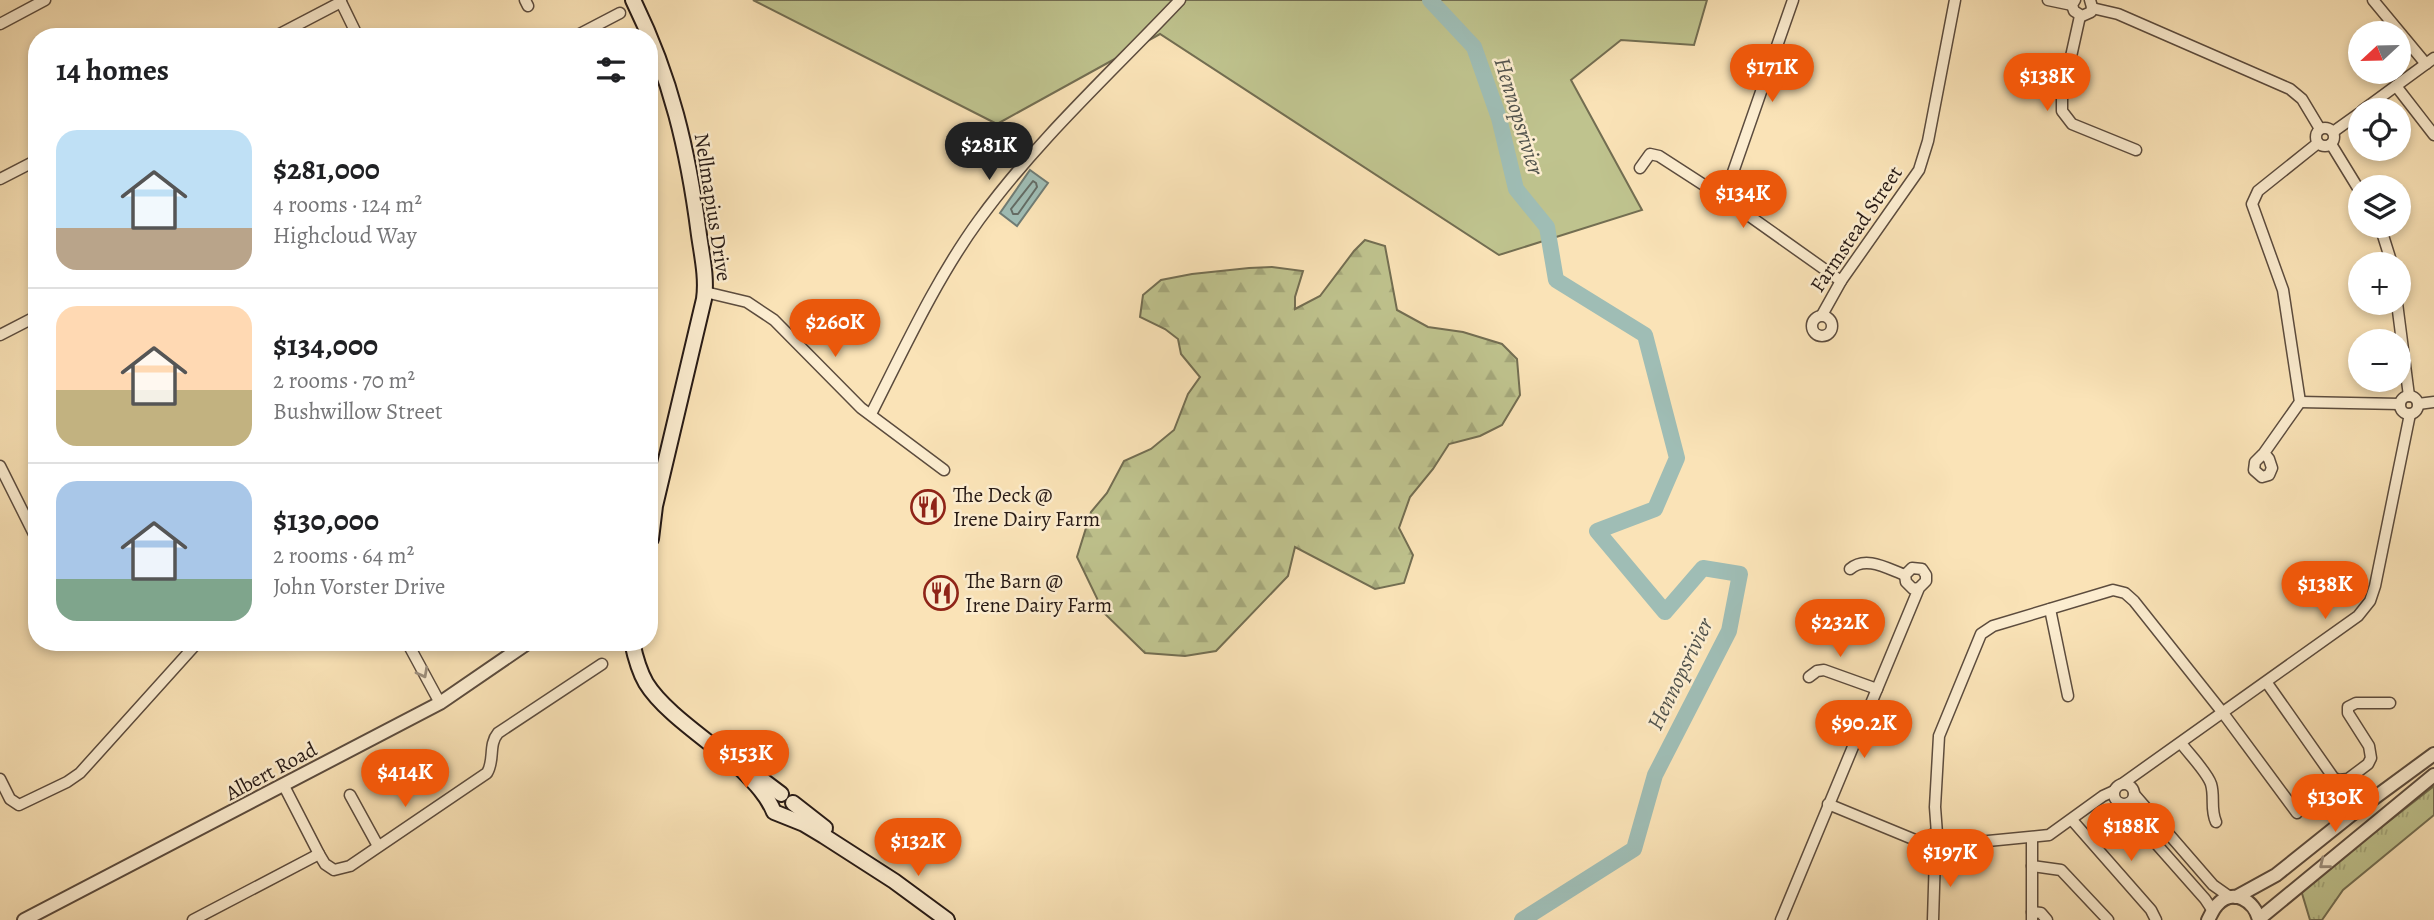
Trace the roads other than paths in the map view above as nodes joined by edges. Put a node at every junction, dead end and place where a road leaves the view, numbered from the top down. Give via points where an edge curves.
1 (45, 0) edge
2 (633, 0) edge
3 (1180, 0) edge
4 (1793, 0) edge
5 (1955, 0) edge
6 (2048, 0) edge
7 (2373, 0) edge
8 (340, 1) edge
9 (2074, 2) edge
10 (2091, 4) edge
11 (620, 13) dead end
12 (2080, 16) junction
13 (0, 24) edge
14 (290, 28) edge
15 (354, 28) edge
16 (592, 28) edge
17 (646, 28) edge
18 (658, 56) edge
19 (2430, 61) edge
20 (2396, 86) junction
21 (2380, 98) edge
22 (2348, 121) edge
23 (2320, 129) junction
24 (2333, 132) junction
25 (2433, 132) edge
26 (2318, 143) junction
27 (2331, 144) junction
28 (2136, 150) dead end
29 (28, 165) edge
30 (1640, 168) dead end
31 (2350, 175) edge
32 (0, 179) edge
33 (1724, 198) junction
34 (1841, 281) junction
35 (705, 292) junction
36 (1822, 315) dead end
37 (2399, 315) edge
38 (28, 321) edge
39 (0, 335) edge
40 (2409, 396) junction
41 (2300, 402) junction
42 (2434, 402) edge
43 (2400, 404) junction
44 (2418, 404) junction
45 (871, 414) junction
46 (2410, 414) junction
47 (2264, 453) dead end
48 (0, 466) edge
49 (944, 470) dead end
50 (658, 486) edge
51 (28, 522) edge
52 (1850, 569) dead end
53 (1905, 575) junction
54 (1919, 589) junction
55 (2050, 609) junction
56 (190, 651) edge
57 (412, 651) edge
58 (516, 651) edge
59 (634, 651) edge
60 (602, 664) dead end
61 (1809, 677) dead end
62 (2267, 683) junction
63 (1877, 689) junction
64 (2068, 696) dead end
65 (440, 703) junction
66 (2390, 703) dead end
67 (2223, 713) junction
68 (2181, 743) junction
69 (2434, 754) edge
70 (2434, 775) edge
71 (0, 779) edge
72 (284, 786) junction
73 (2124, 794) junction
74 (350, 795) dead end
75 (1828, 804) junction
76 (2297, 813) dead end
77 (2072, 820) junction
78 (2216, 822) dead end
79 (1937, 834) junction
80 (2171, 836) junction
81 (2032, 838) junction
82 (1925, 844) junction
83 (1947, 845) junction
84 (378, 846) junction
85 (2158, 848) junction
86 (319, 854) junction
87 (1935, 855) junction
88 (2032, 866) junction
89 (2233, 897) junction
90 (2032, 916) edge
91 (2211, 916) edge
92 (24, 920) edge
93 (193, 920) edge
94 (947, 920) edge
95 (1780, 920) edge
96 (1934, 920) edge
97 (2048, 920) edge
98 (2108, 920) edge
99 (2156, 920) edge
100 (2259, 920) edge

1 - 13 street
2 - 17 main road, Nellmapius Drive
3 - 45 street via 1070,112 978,222
4 - 33 street
5 - 34 street, Farmstead Street via 1919,170
6 - 9 street
7 - 19 street
8 - 14 street
8 - 15 street
9 - 12 street via 2074,11
10 - 12 street via 2087,15
10 - 23 street via 2290,89 2302,99
11 - 16 street
12 - 28 street via 2062,111 2073,124
18 - 35 main road, Nellmapius Drive via 672,96 694,197
19 - 20 street
20 - 21 street
20 - 25 street
22 - 24 street
23 - 24 street
23 - 26 street
24 - 27 street
26 - 27 street
26 - 41 street via 2253,197 2253,210 2283,290
27 - 31 street
29 - 32 street
30 - 33 street via 1650,154 1658,156
33 - 34 street
34 - 36 street, Farmstead Street
35 - 45 street via 747,302 774,320
35 - 50 main road, Nellmapius Drive
37 - 40 street
38 - 39 street
40 - 43 street
40 - 44 street
41 - 43 street
41 - 47 street
42 - 44 street
43 - 46 street
44 - 46 street
45 - 49 street
46 - 62 street via 2370,601 2358,616
48 - 51 street
52 - 53 street via 1865,562
53 - 54 street via 1907,585
53 - 54 street via 1912,568 1922,569 1926,578
54 - 63 street
55 - 64 street
55 - 67 street via 2113,590 2125,593
55 - 79 street via 1988,628 1978,639 1939,736
56 - 71 street via 75,777 19,805 10,799
57 -> 65 street
58 - 65 street, Albert Road
59 - 94 main road via 650,689 671,710 783,804 852,847
60 - 84 street via 498,733 486,772
61 - 63 street via 1824,670
62 - 66 street via 2338,780 2348,779 2371,758 2348,707
62 - 67 street
63 - 75 street
65 - 72 street, Albert Road
67 - 68 street
67 - 76 street
68 - 73 street via 2147,766
68 - 78 street via 2212,787 2211,812
69 - 89 street via 2276,876
70 -> 100 street
72 - 86 street
72 - 92 street, Albert Road
73 - 77 street via 2088,808
73 - 80 street
73 - 85 street
74 - 84 street
75 - 82 street
75 - 95 street
77 - 81 street via 2049,835
77 - 99 street
79 - 82 street via 1929,836
79 - 83 street
80 - 85 street
80 - 89 street via 2213,885
81 - 83 street
81 - 88 street
82 - 87 street
83 - 87 street via 1943,853
84 - 86 street via 340,870 329,867
85 - 91 street via 2205,899
86 - 93 street
87 - 96 street
88 - 90 street
88 - 98 street via 2061,870
89 - 91 street via 2217,905
89 - 100 street via 2252,903
90 - 97 street via 2041,913

